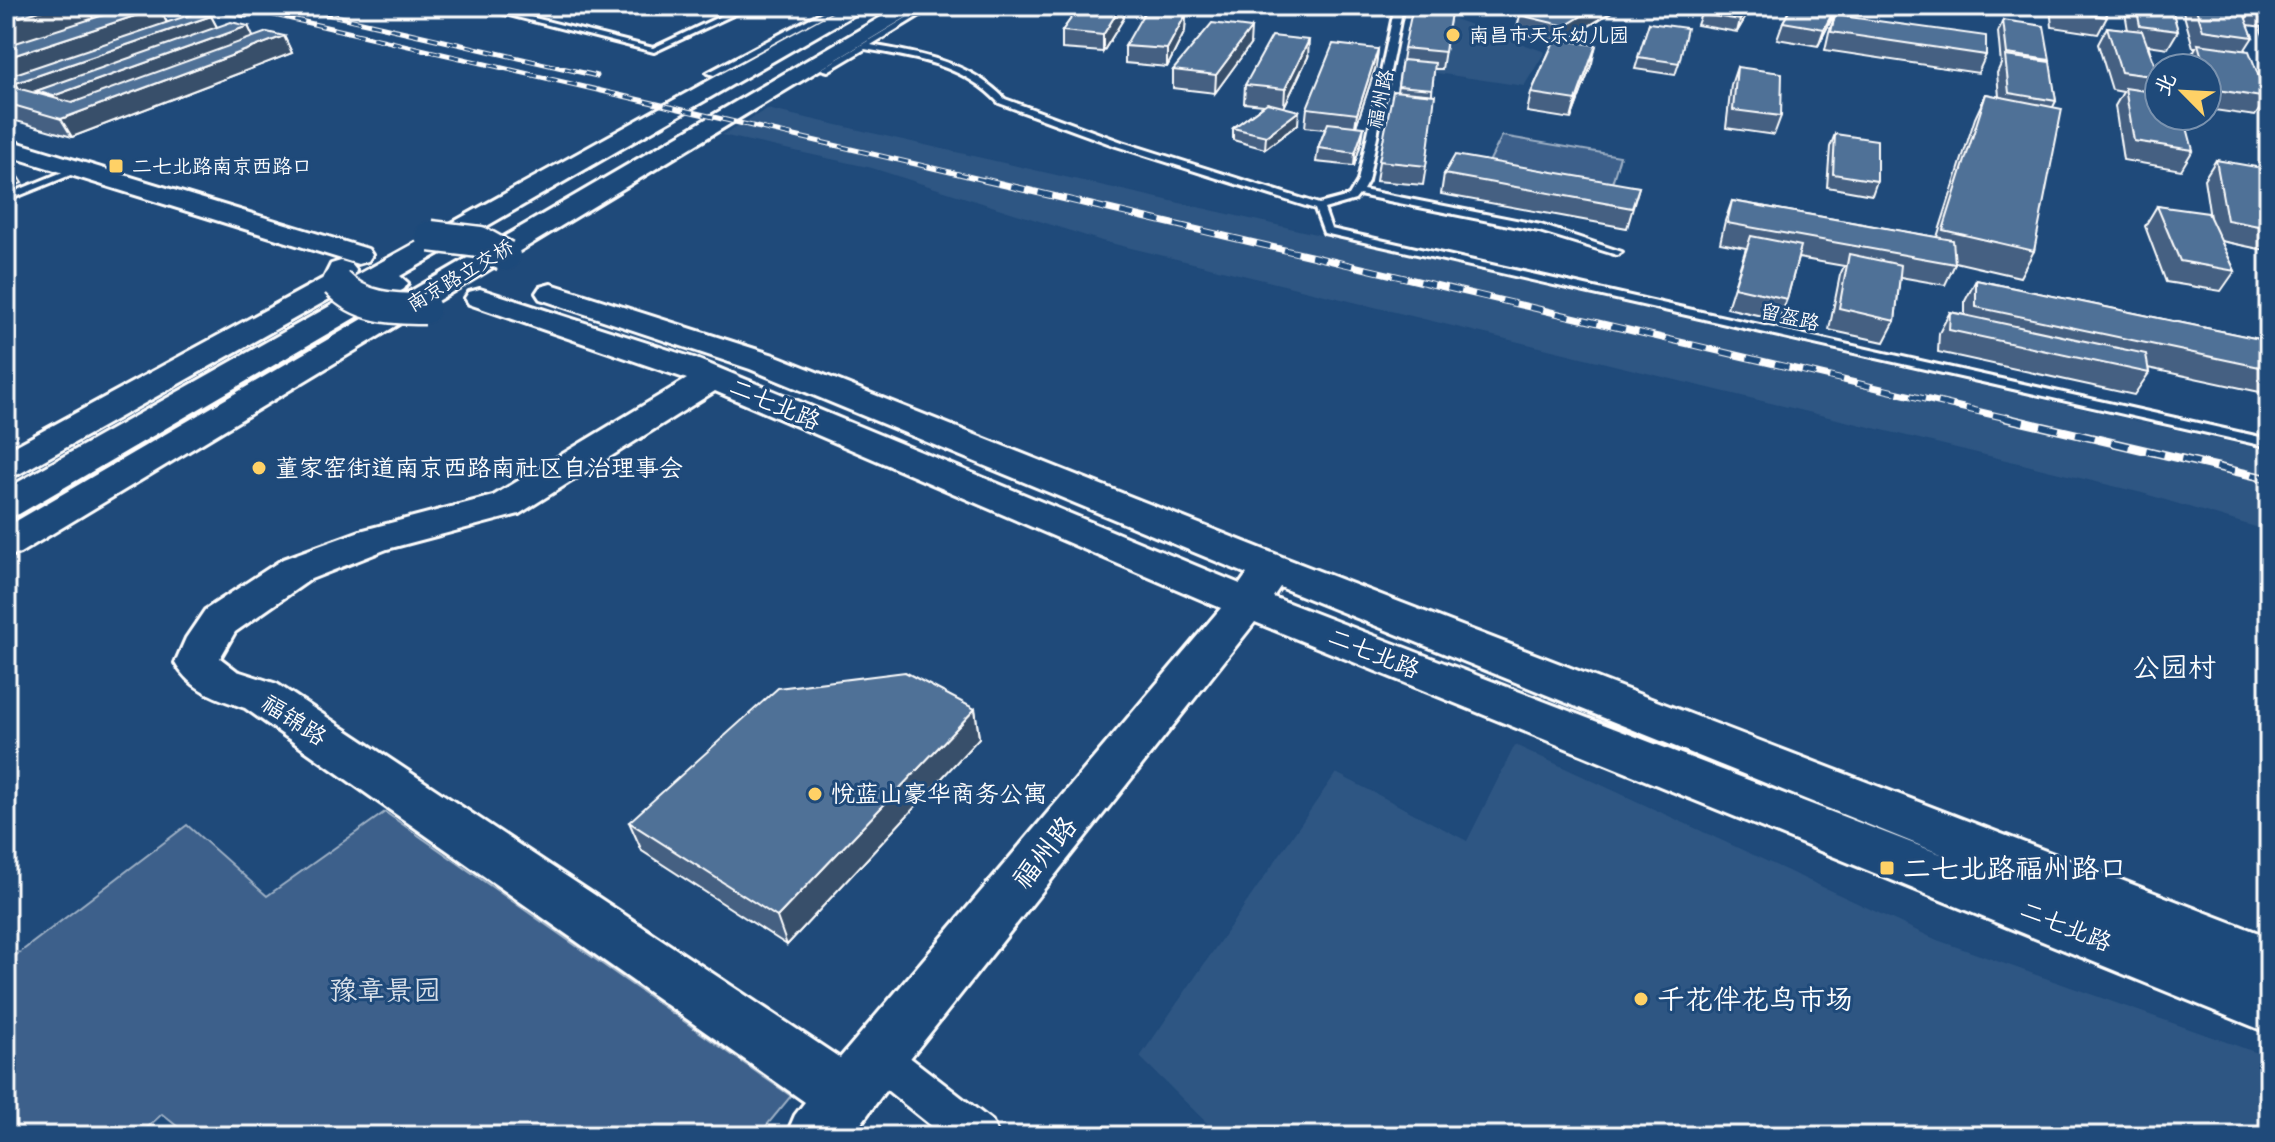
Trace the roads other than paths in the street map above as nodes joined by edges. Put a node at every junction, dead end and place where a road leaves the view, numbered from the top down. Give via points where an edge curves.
1 (478, 6) edge
2 (748, 6) edge
3 (838, 6) edge
4 (859, 6) edge
5 (879, 6) edge
6 (898, 6) edge
7 (915, 6) edge
8 (931, 6) edge
9 (1399, 6) edge
10 (2217, 6) edge
11 (2269, 14) edge
12 (863, 46) junction
13 (825, 69) dead end
14 (711, 73) dead end
15 (6, 147) edge
16 (75, 170) junction
17 (1357, 192) junction
18 (6, 198) edge
19 (1319, 207) junction
20 (1617, 252) dead end
21 (358, 255) junction
22 (498, 278) junction
23 (337, 283) junction
24 (425, 309) junction
25 (713, 378) junction
26 (2269, 443) edge
27 (6, 466) edge
28 (6, 485) edge
29 (6, 505) edge
30 (6, 524) edge
31 (6, 544) edge
32 (6, 563) edge
33 (1260, 586) junction
34 (2269, 962) edge
35 (2269, 1007) edge
36 (876, 1056) junction
37 (846, 1096) junction
38 (816, 1136) edge
39 (977, 1136) edge

1 - 2 lane via 654,50
3 - 14 lane
4 - 28 main road, 南京路立交桥
5 - 29 main road, 南京路立交桥
6 - 30 main road, 南京路立交桥
7 - 31 main road, 南京路立交桥
8 - 12 lane
9 - 17 lane, 福州路
10 - 11 main road
12 - 13 lane
12 - 19 lane via 942,61 993,89 1002,101
15 - 16 main road
16 - 18 lane
16 - 21 main road
17 - 19 lane
17 - 20 lane via 1541,228
19 - 26 lane, 留盔路 via 1327,231
21 - 22 main road, 二七北路, bridge via 390,242 451,236 498,249
21 - 23 main road via 342,268
22 - 24 main road
22 - 25 main road, 二七北路
22 - 33 main road, 二七北路 via 762,362
23 - 24 main road, bridge via 345,295 388,309
23 - 27 main road
24 - 32 main road
25 - 33 main road, 二七北路
25 - 37 main road, 福锦路 via 506,505 374,540 297,569 220,621 197,663 221,683 261,696
33 - 34 main road, 二七北路
33 - 35 main road, 二七北路
33 - 36 main road, 福州路
36 - 37 main road, 福州路
36 - 39 street
37 - 38 main road, 福州路

